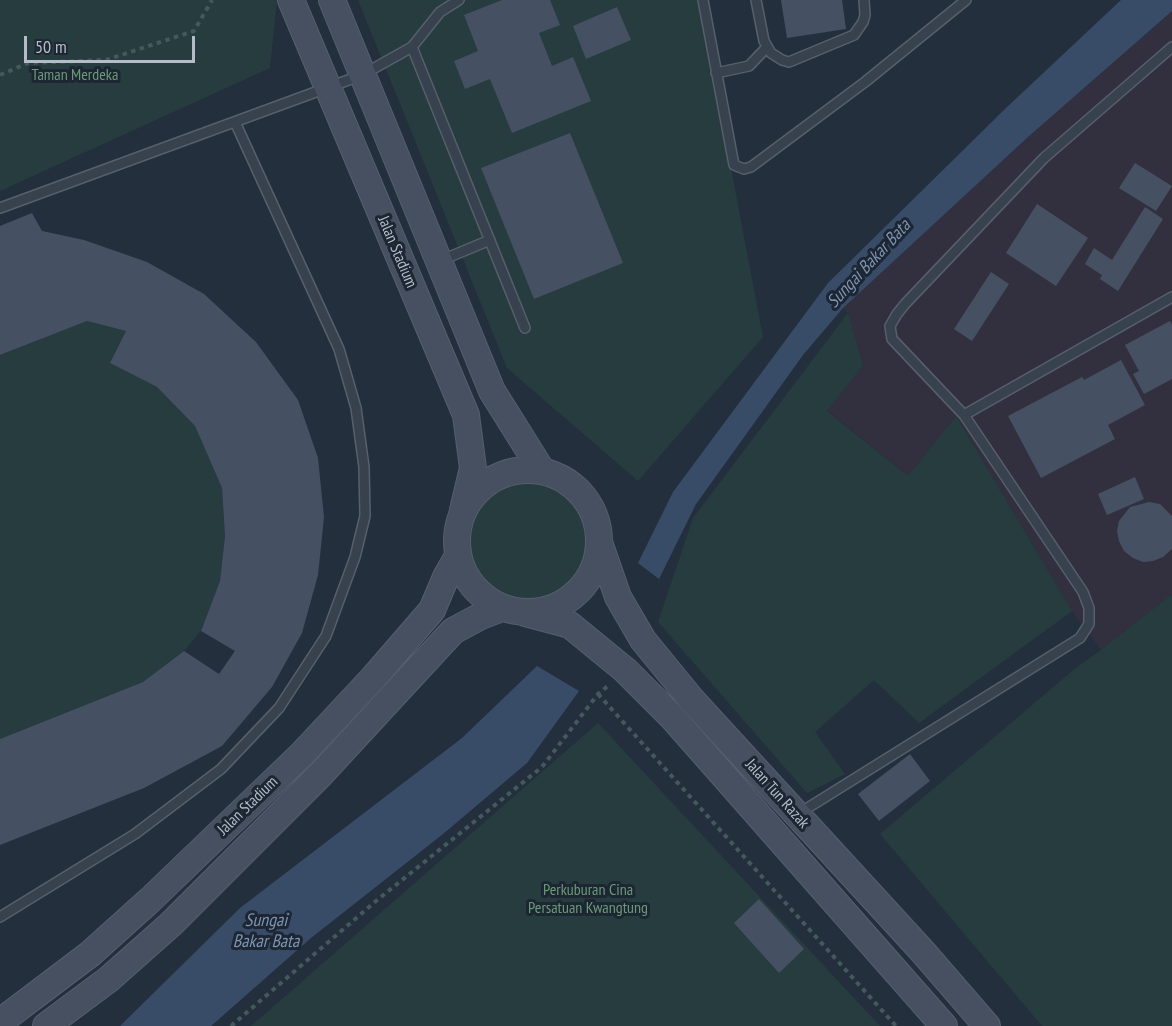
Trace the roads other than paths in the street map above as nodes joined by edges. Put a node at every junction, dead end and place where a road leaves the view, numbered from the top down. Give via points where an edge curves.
1 (291, 0) edge
2 (332, 0) edge
3 (459, 0) edge
4 (702, 0) edge
5 (756, 0) edge
6 (864, 0) edge
7 (966, 0) edge
8 (412, 47) junction
9 (767, 47) junction
10 (1172, 47) edge
11 (716, 73) junction
12 (362, 75) junction
13 (327, 87) junction
14 (235, 122) junction
15 (0, 208) edge
16 (489, 240) junction
17 (438, 261) junction
18 (1172, 297) edge
19 (525, 328) dead end
20 (964, 415) junction
21 (542, 471) junction
22 (463, 510) junction
23 (599, 542) junction
24 (458, 556) junction
25 (513, 610) junction
26 (796, 816) junction
27 (0, 918) edge
28 (0, 1022) edge
29 (46, 1026) edge
30 (944, 1026) edge
31 (987, 1026) edge

1 - 13 main road, Jalan Stadium
2 - 12 main road
3 - 8 lane via 440,12
4 - 11 lane
5 - 9 lane
6 - 9 lane via 863,22 847,39 789,62
7 - 11 lane via 748,169 734,165
8 - 12 lane
8 - 16 lane
9 - 11 lane via 749,66
10 - 20 lane via 1044,158 890,326 892,339
12 - 13 lane
12 - 17 main road
13 - 14 lane
13 - 22 main road, Jalan Stadium via 466,415 473,468
14 - 15 lane
14 - 27 lane via 339,349 356,408 364,467 365,516 355,557 326,636 279,708 221,769 135,834
16 - 17 lane
16 - 19 lane
17 - 21 main road via 492,391
18 - 20 lane
20 - 26 lane via 1083,592 1089,624 1080,638
21 - 22 main road via 519,470 496,477 477,491
21 - 23 main road via 564,480 582,495 595,516
22 - 24 main road via 457,532
23 - 25 main road via 596,562 586,583 569,599 548,610
23 - 26 main road, Jalan Tun Razak via 618,597 643,640
24 - 25 main road via 466,578 482,596
24 - 28 main road, Jalan Stadium via 432,610 302,754 90,954
25 - 29 main road, Jalan Stadium via 481,616 453,632 306,789 171,924 109,979
25 - 30 main road, Jalan Tun Razak via 570,625 624,670 672,717
26 - 31 main road, Jalan Tun Razak

